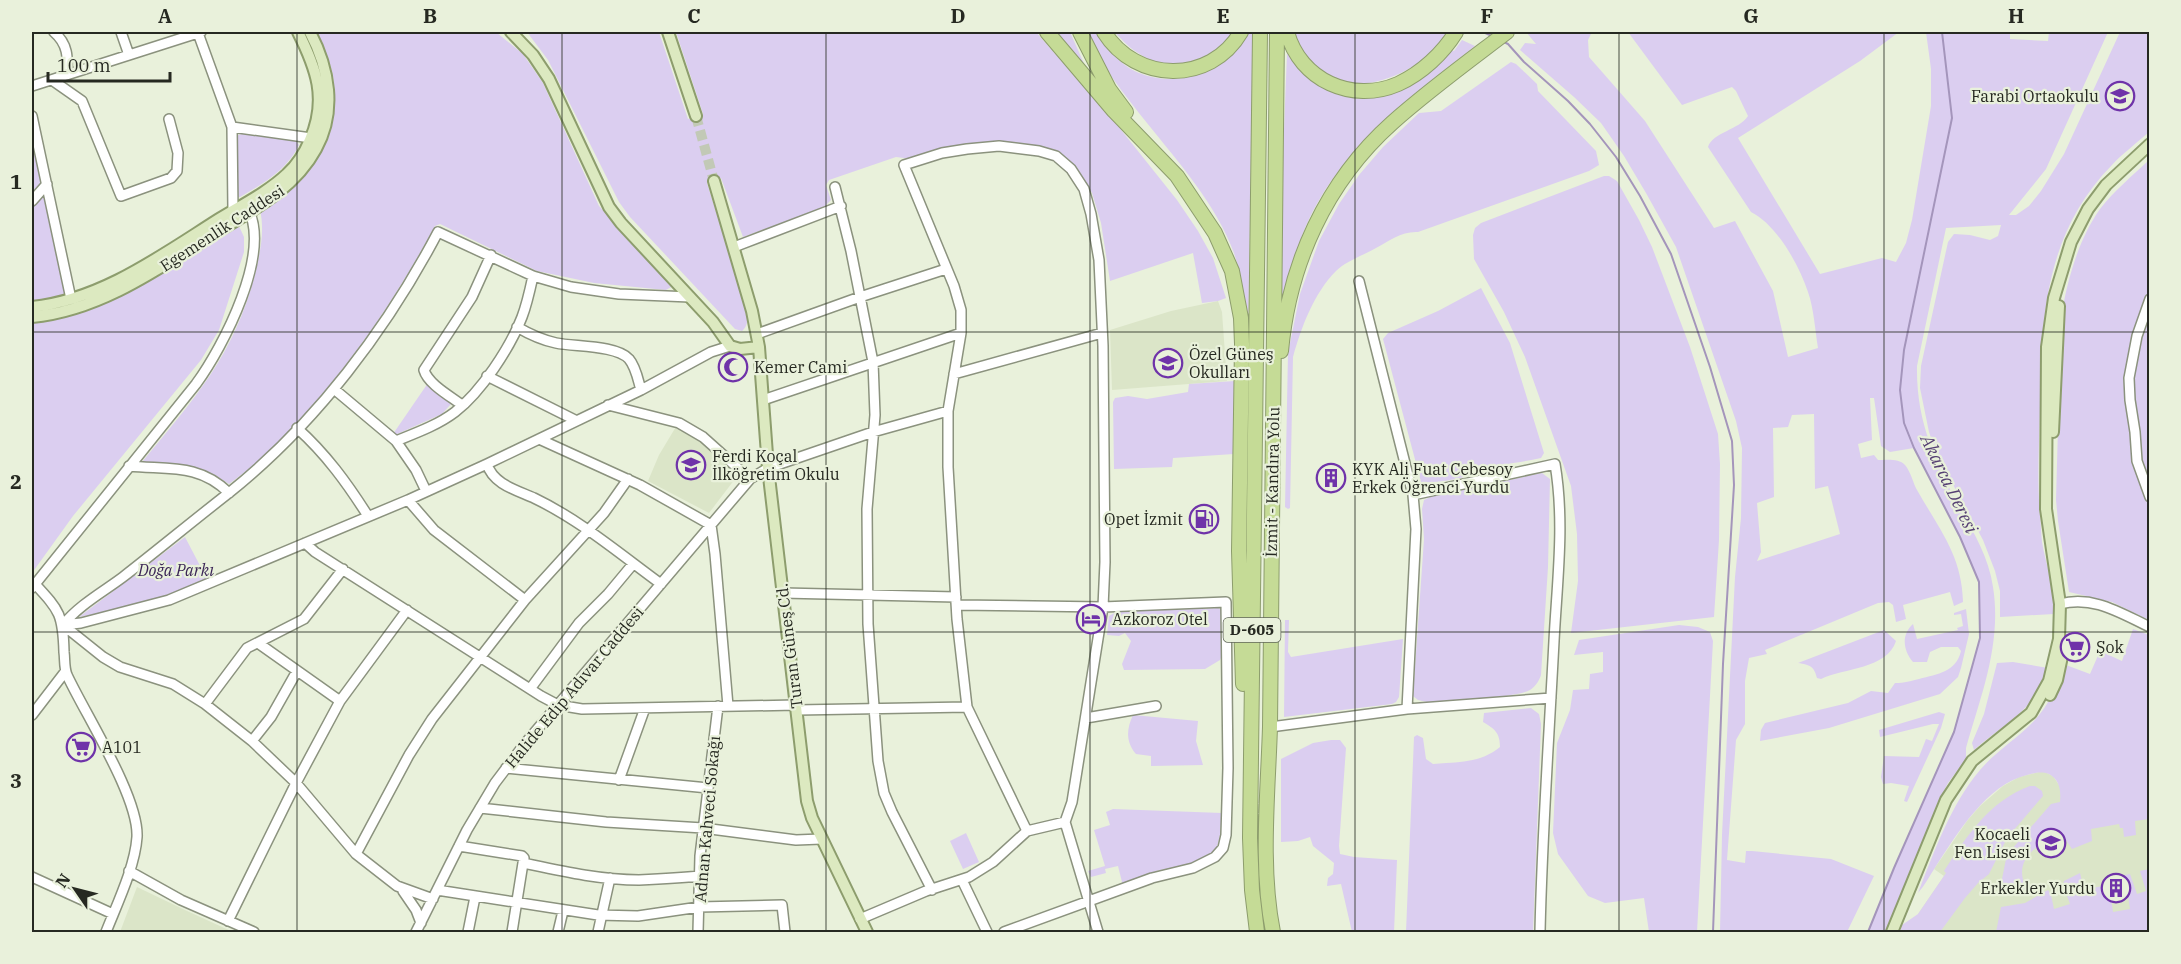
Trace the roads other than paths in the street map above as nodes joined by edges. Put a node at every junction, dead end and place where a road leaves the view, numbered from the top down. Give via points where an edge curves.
1 (54, 32) edge
2 (121, 32) edge
3 (199, 32) edge
4 (298, 32) edge
5 (310, 32) edge
6 (668, 32) edge
7 (1047, 32) edge
8 (1080, 32) edge
9 (1104, 32) edge
10 (1241, 32) edge
11 (1260, 32) edge
12 (1277, 32) edge
13 (1287, 32) edge
14 (1456, 32) edge
15 (1507, 32) edge
16 (512, 34) edge
17 (129, 55) junction
18 (68, 75) junction
19 (52, 80) junction
20 (32, 86) edge
21 (32, 116) edge
22 (696, 116) tunnel mouth
23 (169, 119) dead end
24 (232, 127) junction
25 (311, 138) junction
26 (2150, 144) edge
27 (1149, 145) junction
28 (2150, 151) edge
29 (714, 181) tunnel mouth
30 (47, 184) junction
31 (835, 188) dead end
32 (32, 201) edge
33 (841, 206) junction
34 (247, 208) junction
35 (233, 211) junction
36 (734, 247) junction
37 (491, 255) junction
38 (946, 269) junction
39 (533, 276) junction
40 (1359, 281) dead end
41 (690, 297) junction
42 (860, 297) junction
43 (71, 299) junction
44 (2150, 299) edge
45 (32, 307) edge
46 (32, 317) edge
47 (517, 327) junction
48 (960, 333) junction
49 (1102, 333) junction
50 (757, 334) junction
51 (730, 346) junction
52 (759, 347) junction
53 (873, 362) junction
54 (954, 374) junction
55 (487, 376) junction
56 (334, 389) junction
57 (640, 390) junction
58 (763, 400) junction
59 (462, 405) junction
60 (608, 405) junction
61 (948, 411) junction
62 (575, 420) junction
63 (297, 428) junction
64 (873, 432) junction
65 (539, 439) junction
66 (396, 441) junction
67 (1272, 458) junction
68 (487, 464) junction
69 (129, 466) junction
70 (768, 468) junction
71 (627, 479) junction
72 (750, 479) junction
73 (426, 491) junction
74 (229, 493) junction
75 (1413, 495) junction
76 (2150, 497) edge
77 (408, 500) junction
78 (368, 516) junction
79 (711, 525) junction
80 (588, 531) junction
81 (305, 543) junction
82 (633, 564) junction
83 (343, 569) junction
84 (661, 584) junction
85 (33, 586) edge
86 (783, 593) junction
87 (868, 594) junction
88 (525, 600) junction
89 (957, 601) junction
90 (2063, 603) junction
91 (1103, 607) junction
92 (406, 610) junction
93 (63, 625) junction
94 (2150, 627) edge
95 (258, 643) junction
96 (480, 657) junction
97 (297, 671) junction
98 (65, 672) junction
99 (530, 689) junction
100 (1551, 698) junction
101 (340, 701) junction
102 (205, 704) junction
103 (558, 705) junction
104 (1156, 705) dead end
105 (718, 706) junction
106 (729, 706) junction
107 (797, 707) junction
108 (967, 707) junction
109 (645, 708) junction
110 (875, 709) junction
111 (1407, 709) junction
112 (32, 715) edge
113 (1086, 718) junction
114 (1270, 727) junction
115 (252, 741) junction
116 (506, 768) junction
117 (619, 780) junction
118 (296, 783) junction
119 (708, 788) junction
120 (480, 808) junction
121 (1250, 812) junction
122 (1065, 822) junction
123 (703, 828) junction
124 (1027, 831) junction
125 (821, 839) junction
126 (459, 846) junction
127 (356, 854) junction
128 (523, 863) junction
129 (129, 871) junction
130 (699, 876) junction
131 (32, 877) edge
132 (610, 878) junction
133 (962, 880) junction
134 (402, 889) junction
135 (932, 890) junction
136 (435, 895) junction
137 (475, 897) junction
138 (1089, 902) junction
139 (516, 903) junction
140 (699, 907) junction
141 (563, 911) junction
142 (113, 915) junction
143 (603, 915) junction
144 (860, 919) junction
145 (228, 921) junction
146 (418, 928) edge
147 (106, 933) edge
148 (254, 933) edge
149 (468, 933) edge
150 (512, 933) edge
151 (558, 933) edge
152 (598, 933) edge
153 (698, 933) edge
154 (785, 933) edge
155 (867, 933) edge
156 (987, 933) edge
157 (1004, 933) edge
158 (1098, 933) edge
159 (1257, 933) edge
160 (1273, 933) edge
161 (1540, 933) edge
162 (1892, 933) edge
163 (1897, 933) edge

1 - 18 street via 67,50
2 - 17 street
3 - 17 street
3 - 24 street
4 - 25 main road, Egemenlik Caddesi via 319,86 319,109
5 - 34 main road, Egemenlik Caddesi via 327,78 328,107 321,140 292,182
6 - 22 main road
7 - 27 highway via 1114,111
8 - 27 highway via 1109,89
9 - 10 highway via 1117,48 1137,62 1160,71 1173,71 1188,70 1217,57
11 - 121 highway, İzmit - Kandıra Yolu / D-605
12 - 67 highway, İzmit - Kandıra Yolu / D-605
13 - 14 highway via 1290,44 1314,75 1340,89 1353,90 1398,84 1446,48
15 - 67 highway via 1373,142 1332,194 1314,227 1287,304 1280,356 1278,430
16 - 41 main road via 549,79 609,207
17 - 18 street
18 - 19 street
19 - 20 street
19 - 23 street via 82,100 121,196 171,178 177,171 178,153
21 - 30 street
24 - 25 street
24 - 35 street
25 - 34 main road, Egemenlik Caddesi via 287,174
26 - 90 main road via 2106,185 2088,209 2071,242 2054,298 2047,348 2046,509
27 - 121 highway via 1177,176 1215,233 1232,272 1241,318 1240,607
28 - 90 main road via 2090,216 2077,242 2058,308 2052,481
29 - 36 main road, Turan Güneş Cd.
30 - 32 street
30 - 43 street
31 - 33 street
33 - 36 street
33 - 42 street
34 - 35 main road, Egemenlik Caddesi
34 - 46 main road, Egemenlik Caddesi via 135,282 71,310
34 - 69 street via 254,249 225,338 196,384
35 - 43 main road, Egemenlik Caddesi via 140,268
36 - 50 main road, Turan Güneş Cd.
37 - 39 street
37 - 56 street via 438,231 407,288
37 - 59 street via 472,297 424,370 429,380
38 - 42 street
38 - 48 street via 961,310
38 - 49 street via 904,165 942,153 999,146 1023,147 1056,156 1084,189 1091,214 1099,260
39 - 41 street via 619,294
39 - 47 street
40 - 75 street
41 - 51 main road
42 - 50 street
42 - 53 street
43 - 45 main road, Egemenlik Caddesi
44 - 76 street via 2137,336 2129,378 2137,461
47 - 55 street
47 - 57 street via 540,339 623,355 633,365
48 - 53 street
48 - 54 street
49 - 54 street
49 - 91 street
50 - 52 main road, Turan Güneş Cd.
51 - 52 main road
51 - 57 street
52 - 58 main road, Turan Güneş Cd.
53 - 58 street
53 - 64 street
54 - 61 street
55 - 59 street
55 - 62 street
56 - 63 street
56 - 66 street
57 - 60 street
58 - 70 main road, Turan Güneş Cd.
59 - 66 street via 440,422
60 - 62 street
60 - 72 street via 679,423 703,437
61 - 64 street, Halide Edip Adıvar Caddesi
61 - 89 street
62 - 65 street
63 - 74 street
63 - 78 street via 326,455
64 - 70 street, Halide Edip Adıvar Caddesi
64 - 87 street via 867,509
65 - 68 street
65 - 71 street
66 - 73 street
67 - 114 highway, İzmit - Kandıra Yolu / D-605
68 - 73 street
68 - 80 street via 496,480 549,505
69 - 74 street via 199,473
69 - 85 street
70 - 72 street, Halide Edip Adıvar Caddesi
70 - 86 main road, Turan Güneş Cd.
71 - 79 street
71 - 80 street
72 - 79 street, Halide Edip Adıvar Caddesi
73 - 77 street
74 - 93 street via 77,610
75 - 100 street via 1556,464 1560,530
75 - 111 street via 1416,529
77 - 78 street
77 - 88 street via 435,530
78 - 81 street
79 - 84 street, Halide Edip Adıvar Caddesi
79 - 106 street
80 - 82 street
80 - 88 street
81 - 83 street
81 - 93 street via 169,600
82 - 84 street
82 - 99 street via 579,623
83 - 92 street
83 - 95 street via 304,619
84 - 103 street, Halide Edip Adıvar Caddesi
85 - 93 street via 55,605
86 - 87 street
86 - 107 main road, Turan Güneş Cd.
87 - 89 street
87 - 110 street
88 - 96 street
89 - 91 street
89 - 108 street
90 - 94 street via 2091,601
90 - 162 main road via 2054,665 2044,693 2024,720 1972,761 1946,800
90 - 163 main road via 2065,641 2057,680 2048,698 2029,722 1974,768 1945,813
91 - 113 street
91 - 138 street via 1226,602 1226,835 1215,858 1206,863
92 - 96 street
92 - 101 street
93 - 98 street
93 - 102 street via 120,667 173,684
95 - 97 street
95 - 102 street via 247,648
96 - 99 street
96 - 127 street via 424,729
97 - 101 street
97 - 115 street via 271,717
98 - 112 street
98 - 129 street via 135,815 137,839
99 - 103 street
100 - 111 street
100 - 161 street
101 - 118 street
102 - 115 street
103 - 109 street via 582,709
103 - 116 street, Halide Edip Adıvar Caddesi
104 - 113 street
105 - 106 street
105 - 109 street
105 - 119 street, Adnan Kahveci Sokağı
106 - 107 street
107 - 110 street
107 - 125 main road, Turan Güneş Cd. via 807,801
108 - 110 street
108 - 124 street
109 - 117 street
110 - 135 street via 884,793
111 - 114 street
113 - 122 street
114 - 160 highway, İzmit - Kandıra Yolu / D-605 via 1267,839
115 - 118 street
116 - 117 street
116 - 120 street, Halide Edip Adıvar Caddesi
117 - 119 street
118 - 127 street
118 - 145 street
119 - 123 street, Adnan Kahveci Sokağı
120 - 123 street
120 - 126 street, Halide Edip Adıvar Caddesi
121 - 159 highway, İzmit - Kandıra Yolu / D-605
122 - 124 street
122 - 138 street
123 - 125 street via 796,840
123 - 130 street, Adnan Kahveci Sokağı
124 - 133 street via 993,862
125 - 144 main road, Turan Güneş Cd.
126 - 128 street via 522,856
126 - 136 street, Halide Edip Adıvar Caddesi
127 - 134 street
128 - 132 street
128 - 139 street
129 - 142 street
129 - 145 street
130 - 132 street
130 - 140 street, Adnan Kahveci Sokağı
131 - 142 street
132 - 143 street
133 - 135 street
133 - 156 street
134 - 136 street
134 - 146 street via 416,910
135 - 144 street
136 - 137 street
136 - 146 street, Halide Edip Adıvar Caddesi
137 - 139 street
137 - 149 street
138 - 157 street
138 - 158 street
139 - 141 street
139 - 150 street
140 - 143 street via 638,916
140 - 153 street, Adnan Kahveci Sokağı
140 - 154 street via 782,905
141 - 143 street
141 - 151 street
142 - 147 street
143 - 152 street
144 - 155 main road, Turan Güneş Cd.
145 - 148 street

